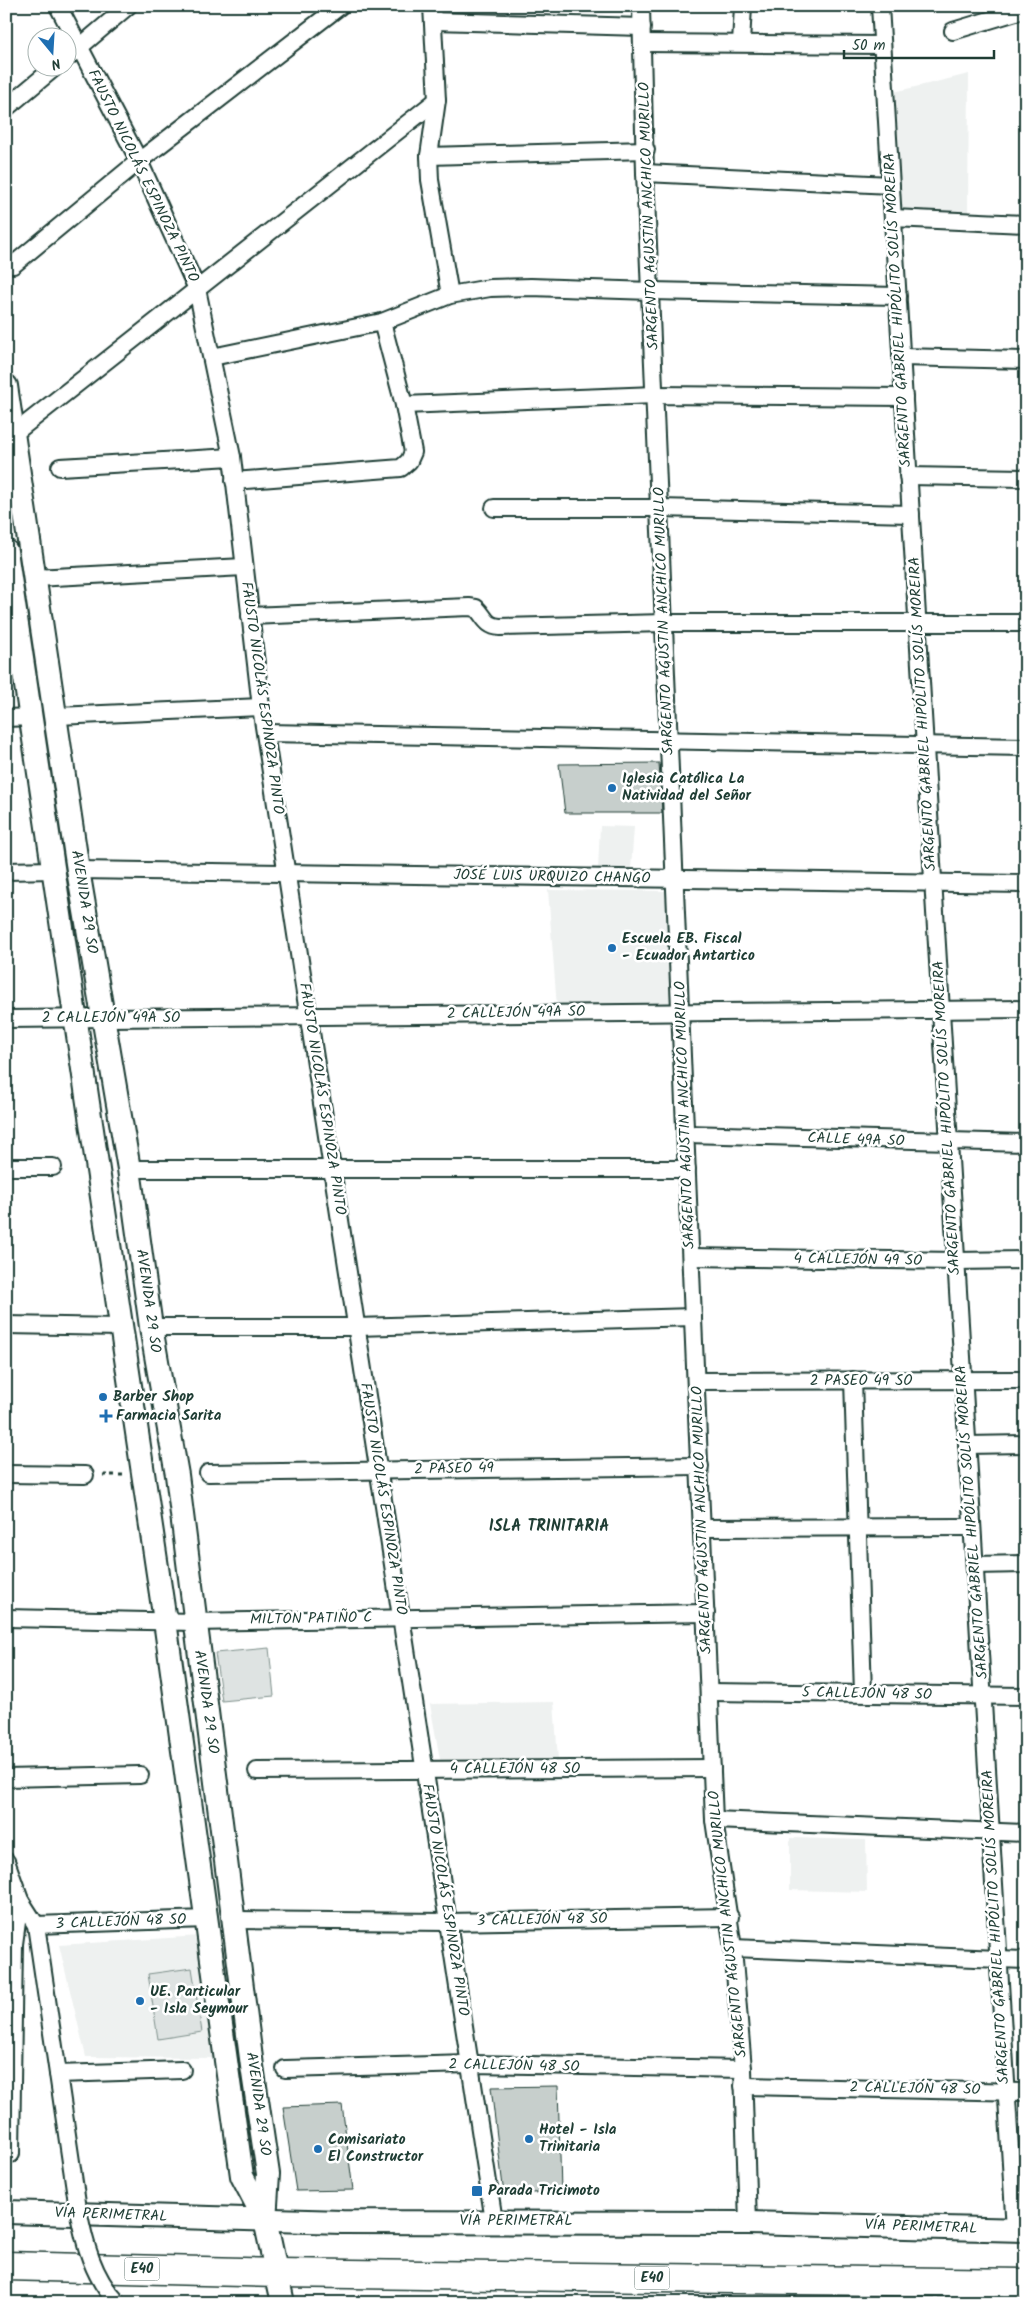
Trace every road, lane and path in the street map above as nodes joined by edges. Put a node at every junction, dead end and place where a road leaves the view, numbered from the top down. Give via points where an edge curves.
1 (58, 6) edge
2 (128, 6) edge
3 (340, 6) edge
4 (642, 6) edge
5 (742, 6) edge
6 (880, 6) edge
7 (1026, 9) edge
8 (433, 14) edge
9 (66, 28) edge
10 (953, 31) dead end
11 (643, 35) junction
12 (741, 43) junction
13 (882, 45) junction
14 (78, 49) edge
15 (78, 59) edge
16 (42, 78) edge
17 (437, 100) junction
18 (6, 108) edge
19 (646, 150) junction
20 (429, 156) junction
21 (139, 160) junction
22 (646, 173) junction
23 (891, 185) junction
24 (893, 218) junction
25 (1026, 224) edge
26 (13, 264) dead end
27 (197, 289) junction
28 (651, 291) junction
29 (450, 295) junction
30 (898, 296) junction
31 (382, 322) junction
32 (212, 357) junction
33 (901, 357) junction
34 (1026, 360) edge
35 (6, 386) edge
36 (655, 395) junction
37 (904, 397) junction
38 (404, 405) junction
39 (10, 436) edge
40 (232, 457) junction
41 (60, 467) dead end
42 (908, 476) junction
43 (1026, 478) edge
44 (234, 481) junction
45 (494, 508) dead end
46 (660, 508) junction
47 (911, 514) junction
48 (6, 551) edge
49 (244, 567) junction
50 (35, 578) junction
51 (250, 616) junction
52 (665, 623) junction
53 (917, 623) junction
54 (1026, 623) edge
55 (261, 706) junction
56 (57, 716) junction
57 (31, 717) junction
58 (6, 718) edge
59 (266, 733) junction
60 (669, 740) junction
61 (925, 747) junction
62 (1026, 748) edge
63 (53, 870) junction
64 (78, 870) junction
65 (6, 871) edge
66 (287, 874) junction
67 (675, 879) junction
68 (933, 884) junction
69 (1026, 884) edge
70 (941, 1009) junction
71 (1026, 1009) edge
72 (681, 1010) junction
73 (309, 1016) junction
74 (76, 1018) junction
75 (103, 1018) junction
76 (6, 1019) edge
77 (686, 1134) junction
78 (949, 1142) junction
79 (1026, 1143) edge
80 (6, 1166) edge
81 (53, 1167) dead end
82 (130, 1169) junction
83 (333, 1169) junction
84 (687, 1169) junction
85 (691, 1257) junction
86 (1026, 1260) edge
87 (956, 1261) junction
88 (693, 1317) junction
89 (6, 1325) edge
90 (121, 1327) junction
91 (357, 1327) junction
92 (151, 1328) junction
93 (853, 1380) junction
94 (1026, 1380) edge
95 (696, 1381) junction
96 (963, 1382) junction
97 (967, 1444) junction
98 (1026, 1444) edge
99 (700, 1466) junction
100 (378, 1470) junction
101 (208, 1473) dead end
102 (6, 1474) edge
103 (85, 1475) dead end
104 (858, 1526) junction
105 (972, 1527) junction
106 (702, 1528) junction
107 (1026, 1564) edge
108 (974, 1565) junction
109 (706, 1613) junction
110 (401, 1617) junction
111 (6, 1618) edge
112 (165, 1621) junction
113 (194, 1622) junction
114 (709, 1692) junction
115 (863, 1693) junction
116 (983, 1696) junction
117 (1026, 1696) edge
118 (712, 1768) junction
119 (424, 1770) junction
120 (258, 1771) dead end
121 (140, 1774) dead end
122 (6, 1778) edge
123 (714, 1820) junction
124 (990, 1832) junction
125 (1026, 1832) edge
126 (6, 1861) edge
127 (9, 1880) edge
128 (20, 1900) junction
129 (730, 1916) junction
130 (206, 1919) junction
131 (234, 1920) junction
132 (448, 1922) junction
133 (36, 1925) junction
134 (733, 1948) junction
135 (998, 1959) junction
136 (1026, 1960) edge
137 (470, 2064) junction
138 (285, 2069) dead end
139 (182, 2070) dead end
140 (58, 2074) junction
141 (743, 2077) junction
142 (1006, 2092) junction
143 (1026, 2092) edge
144 (10, 2154) dead end
145 (6, 2212) edge
146 (265, 2220) junction
147 (494, 2221) junction
148 (748, 2223) junction
149 (1020, 2230) edge
150 (6, 2266) edge
151 (278, 2273) junction
152 (1026, 2284) edge
153 (118, 2303) edge
154 (283, 2303) edge

1 - 9 street, FAUSTO NICOLÁS ESPINOZA PINTO
2 - 14 street
3 - 21 street
4 - 11 street, SARGENTO AGUSTIN ANCHICO MURILLO
5 - 12 street
6 - 13 street, SARGENTO GABRIEL HIPÓLITO SOLÍS MOREIRA
7 - 10 street
8 - 11 street
8 - 17 street
11 - 12 street
11 - 19 street, SARGENTO AGUSTIN ANCHICO MURILLO
12 - 13 street
13 - 23 street, SARGENTO GABRIEL HIPÓLITO SOLÍS MOREIRA
15 - 21 street, FAUSTO NICOLÁS ESPINOZA PINTO
16 - 18 street
17 - 20 street
17 - 27 street
19 - 20 street
19 - 22 street, SARGENTO AGUSTIN ANCHICO MURILLO
20 - 29 street via 434,210
21 - 26 street
21 - 27 street, FAUSTO NICOLÁS ESPINOZA PINTO
22 - 23 street
22 - 28 street, SARGENTO AGUSTIN ANCHICO MURILLO
23 - 24 street, SARGENTO GABRIEL HIPÓLITO SOLÍS MOREIRA
24 - 25 street
24 - 30 street, SARGENTO GABRIEL HIPÓLITO SOLÍS MOREIRA
27 - 32 street, FAUSTO NICOLÁS ESPINOZA PINTO
27 - 39 street
28 - 29 street via 531,286 490,288
28 - 30 street
28 - 36 street, SARGENTO AGUSTIN ANCHICO MURILLO
29 - 31 street
30 - 33 street, SARGENTO GABRIEL HIPÓLITO SOLÍS MOREIRA
31 - 32 street
31 - 38 street
32 - 40 street, FAUSTO NICOLÁS ESPINOZA PINTO
33 - 34 street
33 - 37 street, SARGENTO GABRIEL HIPÓLITO SOLÍS MOREIRA
35 - 39 street, AVENIDA 29 SO
36 - 37 street
36 - 38 street
36 - 46 street, SARGENTO AGUSTIN ANCHICO MURILLO
37 - 42 street, SARGENTO GABRIEL HIPÓLITO SOLÍS MOREIRA
38 - 44 street via 413,452 401,468
39 - 50 street, AVENIDA 29 SO
40 - 41 street
40 - 44 street, FAUSTO NICOLÁS ESPINOZA PINTO
42 - 43 street
42 - 47 street, SARGENTO GABRIEL HIPÓLITO SOLÍS MOREIRA
44 - 49 street, FAUSTO NICOLÁS ESPINOZA PINTO
45 - 46 street
46 - 47 street
46 - 52 street, SARGENTO AGUSTIN ANCHICO MURILLO
47 - 53 street, SARGENTO GABRIEL HIPÓLITO SOLÍS MOREIRA
48 - 57 street, AVENIDA 29 SO
49 - 50 street
49 - 51 street, FAUSTO NICOLÁS ESPINOZA PINTO
50 - 56 street, AVENIDA 29 SO
51 - 52 street via 469,607 476,608 492,626
51 - 55 street, FAUSTO NICOLÁS ESPINOZA PINTO
52 - 53 street
52 - 60 street, SARGENTO AGUSTIN ANCHICO MURILLO
53 - 54 street
53 - 61 street, SARGENTO GABRIEL HIPÓLITO SOLÍS MOREIRA
55 - 56 street
55 - 59 street, FAUSTO NICOLÁS ESPINOZA PINTO
56 - 64 street, AVENIDA 29 SO
57 - 58 street
57 - 63 street, AVENIDA 29 SO
59 - 60 street
59 - 66 street, FAUSTO NICOLÁS ESPINOZA PINTO
60 - 61 street
60 - 67 street, SARGENTO AGUSTIN ANCHICO MURILLO
61 - 62 street
61 - 68 street, SARGENTO GABRIEL HIPÓLITO SOLÍS MOREIRA
63 - 65 street
63 - 74 street, AVENIDA 29 SO
64 - 66 street, JOSÉ LUIS URQUIZO CHANGO
64 - 75 street, AVENIDA 29 SO
66 - 67 street, JOSÉ LUIS URQUIZO CHANGO
66 - 73 street, FAUSTO NICOLÁS ESPINOZA PINTO
67 - 68 street, JOSÉ LUIS URQUIZO CHANGO
67 - 72 street, SARGENTO AGUSTIN ANCHICO MURILLO
68 - 69 street, JOSÉ LUIS URQUIZO CHANGO
68 - 70 street, SARGENTO GABRIEL HIPÓLITO SOLÍS MOREIRA
70 - 71 street, 2 CALLEJÓN 49A SO
70 - 72 street, 2 CALLEJÓN 49A SO
70 - 78 street, SARGENTO GABRIEL HIPÓLITO SOLÍS MOREIRA
72 - 73 street, 2 CALLEJÓN 49A SO
72 - 77 street, SARGENTO AGUSTIN ANCHICO MURILLO
73 - 75 street, 2 CALLEJÓN 49A SO
73 - 83 street, FAUSTO NICOLÁS ESPINOZA PINTO
74 - 75 street, 2 CALLEJÓN 49A SO
74 - 76 street, 2 CALLEJÓN 49A SO
74 - 90 street, AVENIDA 29 SO
75 - 82 street, AVENIDA 29 SO
77 - 78 street, CALLE 49A SO
77 - 84 street, SARGENTO AGUSTIN ANCHICO MURILLO
78 - 79 street, CALLE 49A SO
78 - 87 street, SARGENTO GABRIEL HIPÓLITO SOLÍS MOREIRA
80 - 81 street
82 - 83 street
82 - 92 street, AVENIDA 29 SO
83 - 84 street
83 - 91 street, FAUSTO NICOLÁS ESPINOZA PINTO
84 - 85 street, SARGENTO AGUSTIN ANCHICO MURILLO
85 - 87 street, 4 CALLEJÓN 49 SO
85 - 88 street, SARGENTO AGUSTIN ANCHICO MURILLO
86 - 87 street, 4 CALLEJÓN 49 SO
87 - 96 street, SARGENTO GABRIEL HIPÓLITO SOLÍS MOREIRA
88 - 91 street
88 - 95 street, SARGENTO AGUSTIN ANCHICO MURILLO
89 - 90 street
90 - 112 street, AVENIDA 29 SO
91 - 92 street
91 - 100 street, FAUSTO NICOLÁS ESPINOZA PINTO
92 - 113 street, AVENIDA 29 SO via 177,1475
93 - 95 street, 2 PASEO 49 SO
93 - 96 street, 2 PASEO 49 SO
93 - 104 street
94 - 96 street, 2 PASEO 49 SO
95 - 99 street, SARGENTO AGUSTIN ANCHICO MURILLO
96 - 97 street, SARGENTO GABRIEL HIPÓLITO SOLÍS MOREIRA
97 - 98 street
97 - 105 street, SARGENTO GABRIEL HIPÓLITO SOLÍS MOREIRA
99 - 100 street, 2 PASEO 49
99 - 106 street, SARGENTO AGUSTIN ANCHICO MURILLO
100 - 101 street, 2 PASEO 49
100 - 110 street, FAUSTO NICOLÁS ESPINOZA PINTO
102 - 103 street
104 - 105 street
104 - 106 street
104 - 115 street
105 - 108 street, SARGENTO GABRIEL HIPÓLITO SOLÍS MOREIRA
106 - 109 street, SARGENTO AGUSTIN ANCHICO MURILLO
107 - 108 street
108 - 116 street, SARGENTO GABRIEL HIPÓLITO SOLÍS MOREIRA
109 - 110 street, MILTON PATIÑO C
109 - 114 street, SARGENTO AGUSTIN ANCHICO MURILLO
110 - 113 street, MILTON PATIÑO C
110 - 119 street, FAUSTO NICOLÁS ESPINOZA PINTO
111 - 112 street, MILTON PATIÑO C
112 - 113 street, MILTON PATIÑO C
112 - 130 street, AVENIDA 29 SO
113 - 131 street, AVENIDA 29 SO
114 - 115 street, 5 CALLEJÓN 48 SO
114 - 118 street, SARGENTO AGUSTIN ANCHICO MURILLO
115 - 116 street, 5 CALLEJÓN 48 SO
116 - 117 street, 5 CALLEJÓN 48 SO
116 - 124 street, SARGENTO GABRIEL HIPÓLITO SOLÍS MOREIRA
118 - 119 street, 4 CALLEJÓN 48 SO
118 - 123 street, SARGENTO AGUSTIN ANCHICO MURILLO
119 - 120 street, 4 CALLEJÓN 48 SO
119 - 132 street, FAUSTO NICOLÁS ESPINOZA PINTO
121 - 122 street
123 - 124 street
123 - 129 street, SARGENTO AGUSTIN ANCHICO MURILLO
124 - 125 street
124 - 135 street, SARGENTO GABRIEL HIPÓLITO SOLÍS MOREIRA
126 - 127 street
127 - 128 street
128 - 133 street
128 - 144 street via 14,1944
129 - 132 street, 3 CALLEJÓN 48 SO
129 - 134 street, SARGENTO AGUSTIN ANCHICO MURILLO
130 - 133 street, 3 CALLEJÓN 48 SO
130 - 146 street, AVENIDA 29 SO via 242,2176
131 - 132 street, 3 CALLEJÓN 48 SO
131 - 146 street, AVENIDA 29 SO via 268,2174
132 - 137 street, FAUSTO NICOLÁS ESPINOZA PINTO
133 - 140 street
134 - 135 street
134 - 141 street, SARGENTO AGUSTIN ANCHICO MURILLO
135 - 136 street
135 - 142 street, SARGENTO GABRIEL HIPÓLITO SOLÍS MOREIRA
137 - 138 street, 2 CALLEJÓN 48 SO
137 - 141 street, 2 CALLEJÓN 48 SO
137 - 147 street, FAUSTO NICOLÁS ESPINOZA PINTO
139 - 140 street
140 - 153 street, bridge via 78,2209 87,2247 100,2279
141 - 142 street, 2 CALLEJÓN 48 SO
141 - 148 street, SARGENTO AGUSTIN ANCHICO MURILLO
142 - 143 street, 2 CALLEJÓN 48 SO
142 - 149 street, SARGENTO GABRIEL HIPÓLITO SOLÍS MOREIRA
145 - 146 street, VÍA PERIMETRAL
146 - 147 street, VÍA PERIMETRAL
146 - 151 street, AVENIDA 29 SO
147 - 148 street, VÍA PERIMETRAL
148 - 149 street, VÍA PERIMETRAL
150 - 151 highway, E40
151 - 152 highway, E40
151 - 154 street, AVENIDA 29 SO

